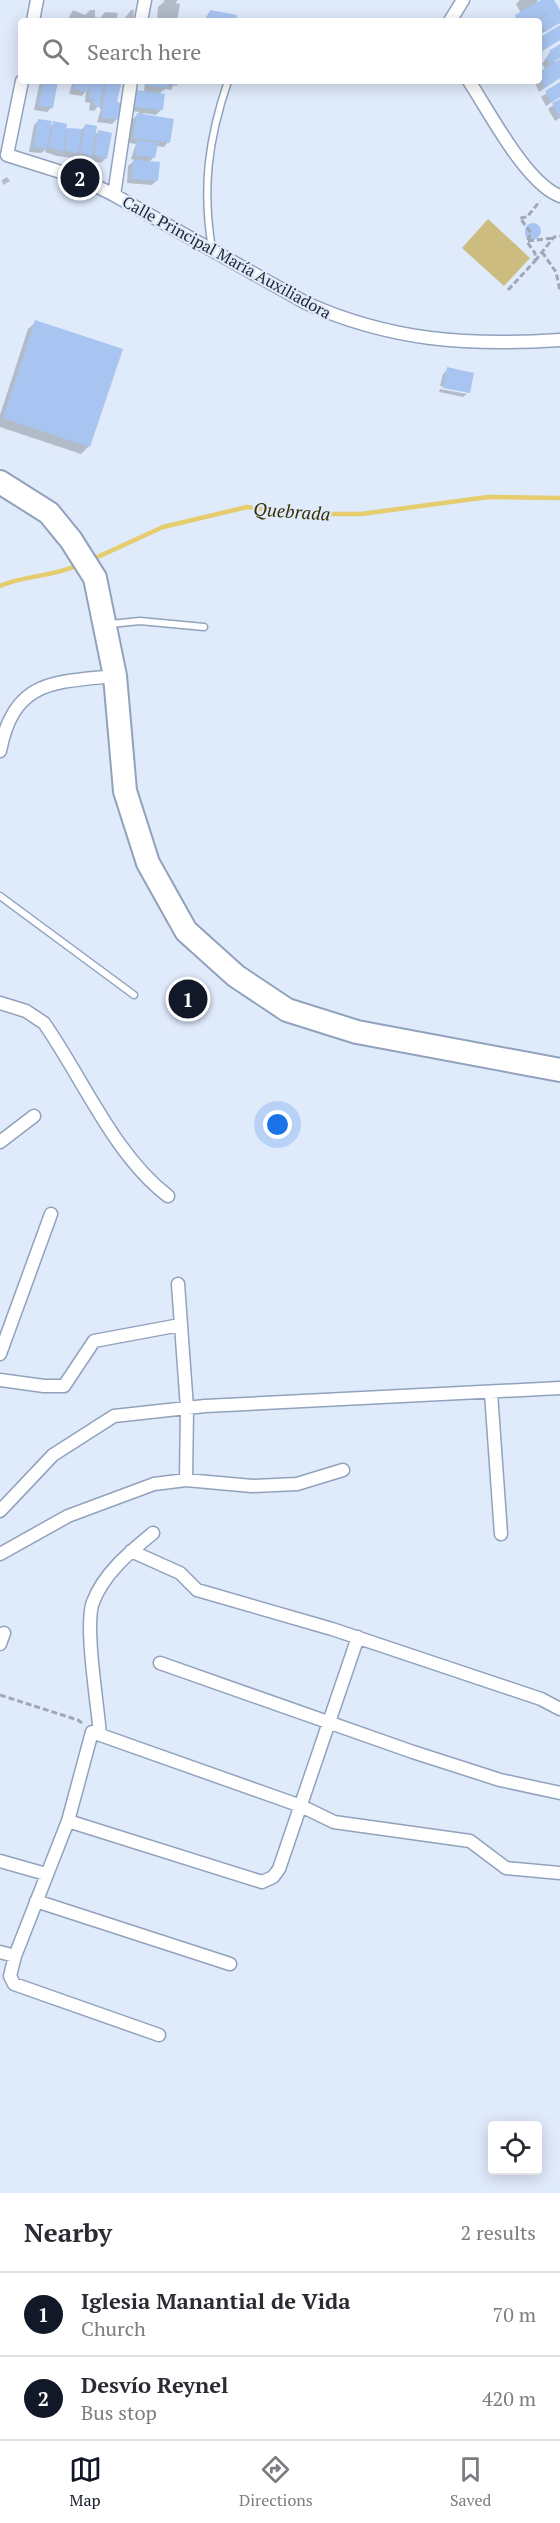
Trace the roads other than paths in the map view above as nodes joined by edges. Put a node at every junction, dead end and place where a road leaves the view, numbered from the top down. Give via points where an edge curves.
1 (37, 0) edge
2 (145, 0) edge
3 (464, 0) edge
4 (34, 18) edge
5 (142, 18) edge
6 (452, 18) edge
7 (21, 84) edge
8 (131, 84) edge
9 (227, 84) edge
10 (471, 84) edge
11 (3, 156) edge
12 (114, 195) junction
13 (560, 196) edge
14 (212, 250) junction
15 (560, 340) edge
16 (0, 482) edge
17 (106, 625) junction
18 (204, 627) dead end
19 (116, 676) junction
20 (0, 751) edge
21 (0, 896) edge
22 (134, 995) dead end
23 (0, 1003) edge
24 (560, 1070) edge
25 (34, 1116) dead end
26 (0, 1142) edge
27 (168, 1196) dead end
28 (51, 1214) dead end
29 (178, 1284) dead end
30 (180, 1325) junction
31 (0, 1354) edge
32 (0, 1380) edge
33 (560, 1388) edge
34 (490, 1393) junction
35 (187, 1408) junction
36 (343, 1470) dead end
37 (186, 1480) junction
38 (0, 1511) edge
39 (153, 1533) dead end
40 (501, 1534) dead end
41 (131, 1551) junction
42 (0, 1554) edge
43 (358, 1637) junction
44 (160, 1663) dead end
45 (560, 1709) edge
46 (329, 1724) junction
47 (96, 1733) junction
48 (560, 1793) edge
49 (301, 1806) junction
50 (68, 1821) junction
51 (0, 1861) edge
52 (560, 1873) edge
53 (46, 1874) junction
54 (36, 1901) junction
55 (0, 1952) edge
56 (15, 1956) junction
57 (230, 1964) dead end
58 (159, 2035) dead end

1 - 4 street
2 - 5 street
3 - 6 street
7 - 11 street
8 - 12 street
9 - 14 lane via 207,163 205,192
10 - 13 street via 532,176
11 - 12 street, Calle Principal María Auxiliadora via 80,178
12 - 14 street, Calle Principal María Auxiliadora
14 - 15 street, Calle Principal María Auxiliadora via 306,303 371,328 452,342
16 - 17 highway via 49,513 71,540 95,579
17 - 18 lane via 140,621
17 - 19 highway
19 - 20 street via 41,686 22,699
19 - 24 highway via 125,792 148,863 186,931 236,976 287,1010 357,1032
21 - 22 lane
23 - 27 street via 26,1011 44,1023 128,1153
25 - 26 street
28 - 31 street
29 - 30 street
30 - 32 street via 94,1341 64,1386
30 - 35 street
33 - 34 street
34 - 35 street
34 - 40 street
35 - 37 street
35 - 38 street via 114,1416 52,1455
36 - 37 street via 297,1484
37 - 42 street via 154,1484 68,1516
39 - 41 street
41 - 43 street via 180,1573 197,1590
41 - 47 street via 106,1578 92,1604 90,1637
43 - 45 street via 541,1699
43 - 46 street
44 - 46 street
46 - 48 street via 500,1780
46 - 49 street
47 - 49 street
47 - 50 street
49 - 50 street via 279,1869 262,1882
49 - 52 street via 334,1822 470,1841 506,1868
50 - 53 street
51 - 53 street
53 - 54 street
54 - 56 street
54 - 57 street
55 - 56 street
56 - 58 street via 10,1976 14,1984

